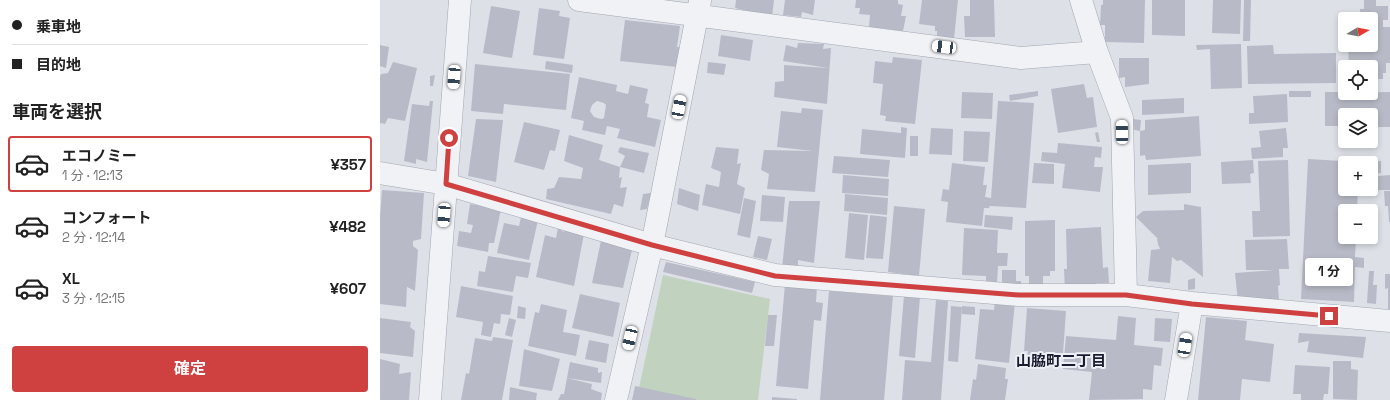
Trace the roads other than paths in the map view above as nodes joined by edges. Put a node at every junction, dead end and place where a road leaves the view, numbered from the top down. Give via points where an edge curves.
1 (460, 0) edge
2 (579, 0) edge
3 (1081, 0) edge
4 (699, 8) edge
5 (1097, 52) junction
6 (380, 173) edge
7 (446, 184) junction
8 (652, 245) junction
9 (1126, 295) junction
10 (1192, 304) junction
11 (1390, 321) edge
12 (430, 400) edge
13 (616, 400) edge
14 (1176, 400) edge

1 - 7 street
2 - 4 street
3 - 5 street
4 - 5 street via 1021,58
4 - 8 street
5 - 9 street via 1122,118
6 - 7 street
7 - 8 street
7 - 12 street
8 - 9 street via 775,276 1019,295
8 - 13 street
9 - 10 street
10 - 11 street
10 - 14 street

